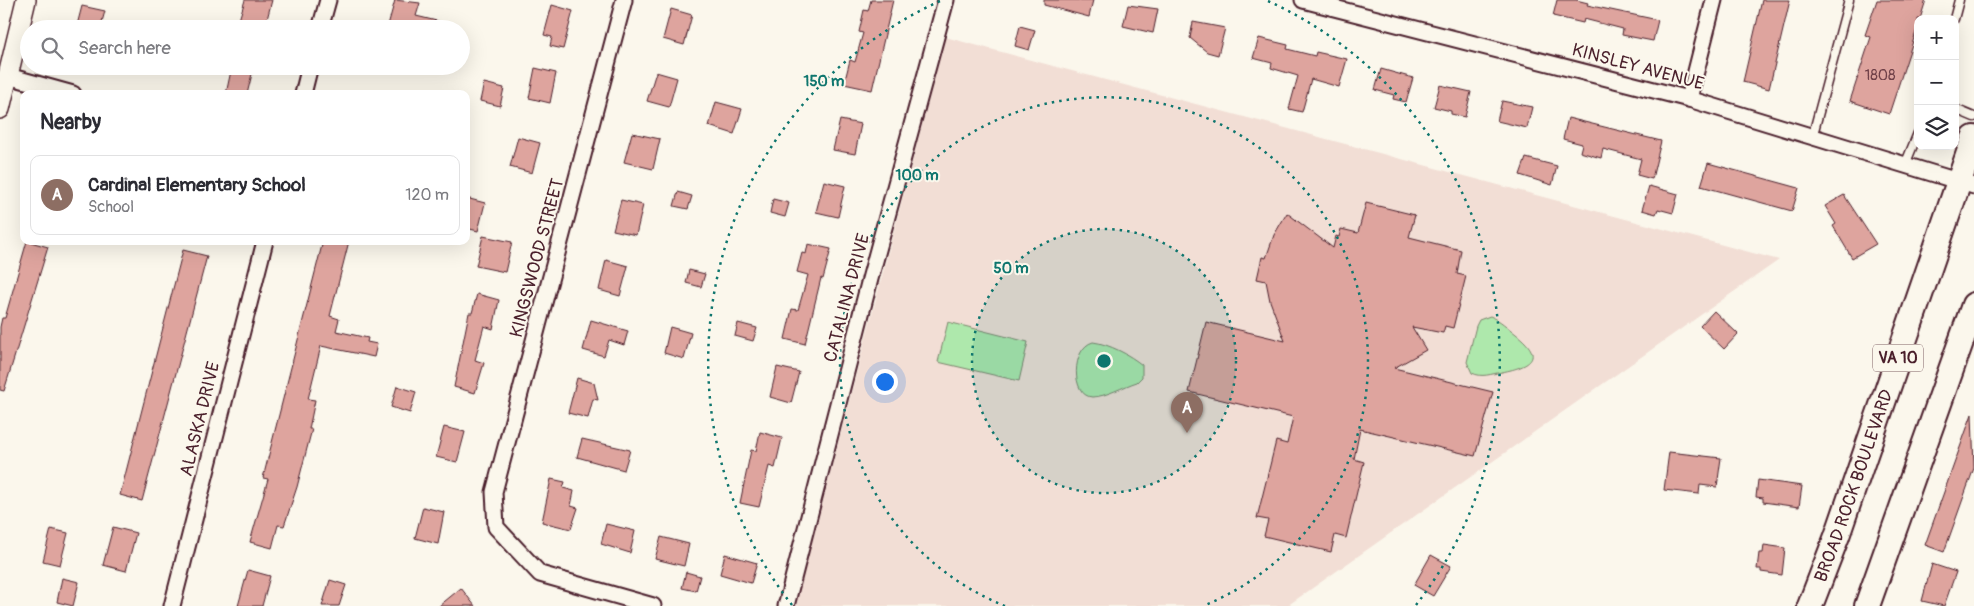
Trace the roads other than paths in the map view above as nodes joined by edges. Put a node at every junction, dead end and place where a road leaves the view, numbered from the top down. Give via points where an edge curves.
1 (26, 0) edge
2 (328, 0) edge
3 (624, 0) edge
4 (946, 0) edge
5 (1303, 0) edge
6 (1714, 0) edge
7 (1849, 0) edge
8 (1959, 0) edge
9 (1955, 15) edge
10 (21, 20) edge
11 (322, 20) edge
12 (20, 25) edge
13 (308, 75) edge
14 (8, 76) junction
15 (59, 90) edge
16 (304, 90) edge
17 (1689, 99) junction
18 (0, 109) edge
19 (1959, 111) edge
20 (1974, 117) edge
21 (1812, 138) junction
22 (1974, 138) edge
23 (1914, 143) edge
24 (1905, 166) junction
25 (1967, 184) edge
26 (264, 245) edge
27 (1974, 305) edge
28 (172, 606) edge
29 (653, 606) edge
30 (786, 606) edge
31 (1810, 606) edge
32 (1867, 606) edge

1 - 10 street
2 - 11 street
3 - 29 street, KINGSWOOD STREET via 494,492 496,526 540,574
4 - 30 street, CATALINA DRIVE
5 - 17 street, KINSLEY AVENUE
6 - 17 street
7 - 21 lane
8 - 9 lane
12 - 14 street
13 - 16 street
14 - 15 street
14 - 18 street
17 - 21 street, KINSLEY AVENUE
19 - 20 lane
21 - 24 street, KINSLEY AVENUE
22 - 25 main road, BROAD ROCK BOULEVARD / VA 10
23 - 24 lane
24 - 25 street, KINSLEY AVENUE
25 - 31 main road, BROAD ROCK BOULEVARD / VA 10
26 - 28 street, ALASKA DRIVE
27 - 32 main road, VA 10

